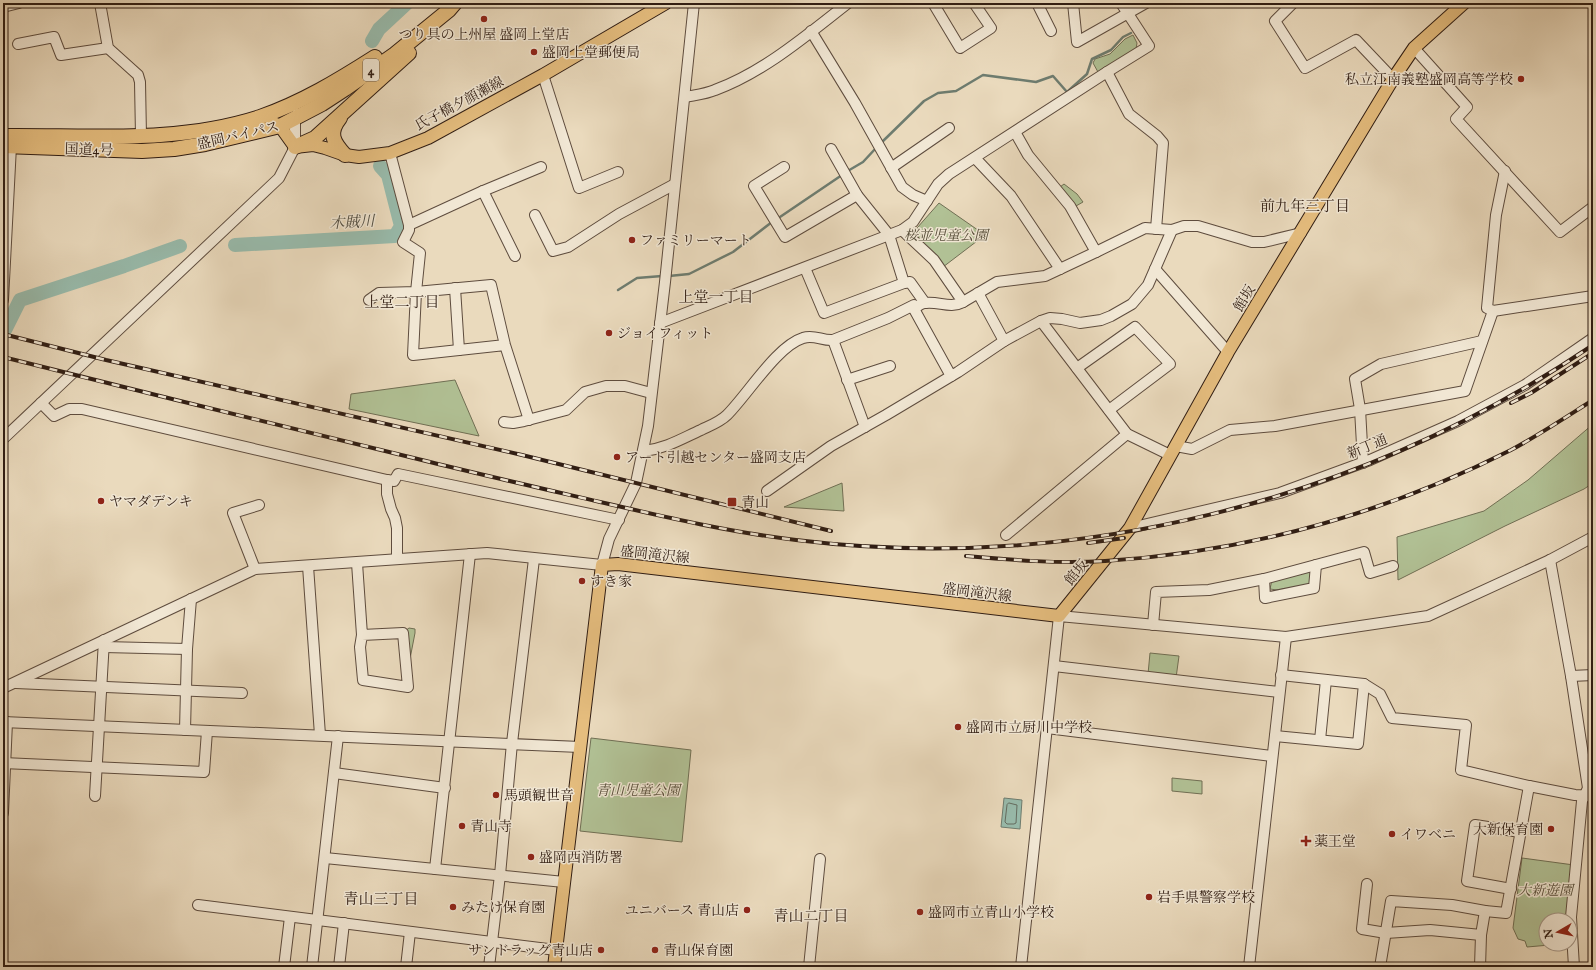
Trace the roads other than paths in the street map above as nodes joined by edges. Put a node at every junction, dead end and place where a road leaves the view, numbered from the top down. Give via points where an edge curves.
1 (19, 3) edge
2 (100, 3) edge
3 (443, 3) edge
4 (454, 3) edge
5 (464, 3) edge
6 (666, 3) edge
7 (694, 3) edge
8 (848, 3) edge
9 (933, 3) edge
10 (974, 3) edge
11 (1037, 3) edge
12 (1073, 3) edge
13 (1121, 3) edge
14 (1146, 3) edge
15 (1293, 3) edge
16 (1464, 3) edge
17 (3, 8) edge
18 (1127, 13) junction
19 (811, 31) junction
20 (1051, 31) dead end
21 (18, 44) dead end
22 (108, 48) junction
23 (1414, 48) junction
24 (1106, 72) junction
25 (543, 75) junction
26 (1393, 79) junction
27 (310, 95) junction
28 (685, 97) junction
29 (350, 105) junction
30 (260, 117) junction
31 (295, 119) junction
32 (280, 126) junction
33 (949, 128) dead end
34 (1015, 132) junction
35 (157, 135) joint
36 (141, 136) junction
37 (6, 143) edge
38 (295, 147) junction
39 (174, 149) joint
40 (831, 149) dead end
41 (390, 153) junction
42 (345, 155) junction
43 (975, 158) junction
44 (541, 167) dead end
45 (784, 167) dead end
46 (891, 168) junction
47 (1505, 171) junction
48 (618, 172) dead end
49 (675, 184) junction
50 (483, 190) junction
51 (857, 195) junction
52 (927, 201) junction
53 (1593, 207) edge
54 (535, 215) dead end
55 (409, 225) junction
56 (1156, 229) junction
57 (902, 230) junction
58 (1172, 230) junction
59 (1301, 233) junction
60 (889, 235) junction
61 (1096, 252) junction
62 (515, 256) dead end
63 (805, 268) junction
64 (1060, 269) junction
65 (1155, 269) junction
66 (904, 283) junction
67 (455, 288) junction
68 (416, 292) junction
69 (978, 293) junction
70 (1593, 296) edge
71 (3, 300) edge
72 (369, 300) dead end
73 (963, 302) junction
74 (925, 303) junction
75 (914, 309) junction
76 (1493, 311) junction
77 (1041, 321) junction
78 (660, 323) junction
79 (1593, 338) edge
80 (833, 340) junction
81 (1004, 341) junction
82 (1482, 341) junction
83 (505, 345) junction
84 (459, 350) junction
85 (1228, 352) junction
86 (890, 366) dead end
87 (1076, 368) junction
88 (951, 376) junction
89 (847, 380) junction
90 (652, 394) junction
91 (41, 403) junction
92 (1360, 409) junction
93 (1109, 410) junction
94 (529, 420) junction
95 (504, 422) dead end
96 (865, 427) junction
97 (1127, 434) junction
98 (3, 439) edge
99 (644, 451) junction
100 (1173, 451) junction
101 (1363, 463) junction
102 (387, 480) junction
103 (767, 492) dead end
104 (259, 505) dead end
105 (619, 520) junction
106 (1130, 528) junction
107 (1006, 535) dead end
108 (1593, 537) edge
109 (470, 554) junction
110 (398, 559) junction
111 (534, 559) junction
112 (1550, 560) junction
113 (357, 563) junction
114 (602, 565) junction
115 (1316, 565) junction
116 (308, 566) junction
117 (1393, 566) dead end
118 (254, 569) junction
119 (1264, 579) junction
120 (191, 599) junction
121 (1059, 616) junction
122 (1153, 625) junction
123 (362, 635) junction
124 (1286, 638) junction
125 (104, 643) junction
126 (187, 649) junction
127 (1054, 666) junction
128 (1593, 675) edge
129 (1281, 676) junction
130 (1571, 676) junction
131 (1326, 680) junction
132 (14, 683) junction
133 (1364, 684) junction
134 (102, 687) junction
135 (3, 688) edge
136 (185, 691) junction
137 (1279, 692) junction
138 (242, 693) dead end
139 (5, 722) edge
140 (99, 726) junction
141 (1047, 728) junction
142 (185, 730) junction
143 (207, 731) junction
144 (320, 735) junction
145 (338, 736) junction
146 (1275, 736) junction
147 (1320, 740) junction
148 (450, 741) junction
149 (512, 743) junction
150 (580, 746) junction
151 (1272, 756) junction
152 (4, 763) edge
153 (96, 767) junction
154 (334, 773) junction
155 (4, 784) edge
156 (1529, 786) junction
157 (445, 788) junction
158 (1588, 795) edge
159 (95, 796) dead end
160 (3, 813) edge
161 (1520, 832) junction
162 (325, 858) junction
163 (820, 859) dead end
164 (435, 869) junction
165 (500, 875) junction
166 (564, 882) junction
167 (1367, 884) dead end
168 (1511, 889) junction
169 (198, 905) dead end
170 (1485, 912) junction
171 (290, 917) junction
172 (318, 920) junction
173 (344, 924) junction
174 (410, 932) junction
175 (1386, 933) junction
176 (1481, 936) junction
177 (492, 942) junction
178 (556, 950) junction
179 (284, 967) edge
180 (312, 967) edge
181 (339, 967) edge
182 (406, 967) edge
183 (489, 967) edge
184 (554, 967) edge
185 (809, 967) edge
186 (1021, 967) edge
187 (1249, 967) edge
188 (1380, 967) edge
189 (1480, 967) edge
190 (1574, 967) edge

1 - 17 street
2 - 22 street
3 - 27 highway, 盛岡バイパス / 4 via 386,50
4 - 31 highway, 盛岡バイパス / 4 via 449,10 395,54 345,89
5 - 29 highway
6 - 25 main road, 氏子橋夕顔瀬線
7 - 28 street
8 - 19 street
9 - 10 street via 960,48 991,28
11 - 20 street
12 - 18 street via 1077,42
13 - 18 street
14 - 18 street
15 - 26 street via 1275,21 1306,68 1356,40
16 - 23 main road, 館坂
18 - 24 street via 1149,46
19 - 28 street via 746,76 714,91
19 - 46 street
21 - 22 street via 54,37 60,55
22 - 36 street via 138,75
23 - 26 main road, 館坂
23 - 47 street via 1468,106 1456,119
24 - 34 street
24 - 56 street via 1129,114 1163,143
25 - 41 main road, 氏子橋夕顔瀬線 via 428,138
25 - 48 street via 579,188
26 - 59 main road, 館坂
27 - 30 highway, 盛岡バイパス / 4
27 - 31 street
28 - 49 street
29 - 38 highway via 315,138
29 - 42 highway via 335,125 333,139
30 - 32 main road
30 - 35 highway, 盛岡バイパス / 4 via 210,129
31 - 32 highway, 盛岡バイパス / 4
31 - 38 street
32 - 38 main road
32 - 39 highway, 盛岡バイパス / 4
33 - 46 street
34 - 43 street
34 - 61 street via 1028,155 1070,206
35 - 36 highway, 国道4号 / 4
36 - 37 highway, 国道4号 / 4
37 - 39 highway, 国道4号 / 4 via 142,151
37 - 71 street
38 - 42 main road, 氏子橋夕顔瀬線 via 313,146
38 - 91 street via 278,178
40 - 51 street
41 - 42 main road, 氏子橋夕顔瀬線 via 359,157
41 - 55 street
43 - 52 street via 949,174 938,184
43 - 64 street via 1011,196
44 - 50 street
45 - 51 street via 754,186 785,237
46 - 52 street via 902,187
47 - 53 street via 1560,232
47 - 76 street via 1496,215 1487,308
49 - 54 street via 619,214 568,247 553,251
49 - 78 street
50 - 55 street
50 - 62 street
51 - 60 street
52 - 57 street via 912,222
55 - 68 street via 403,242 420,253
56 - 58 street
56 - 61 street via 1145,228
57 - 60 street
57 - 73 street via 934,260
58 - 59 street via 1184,226 1198,226 1252,242 1264,242
58 - 65 street
59 - 85 main road, 館坂
60 - 63 street
60 - 66 street
61 - 64 street
63 - 66 street via 824,313
63 - 78 street
64 - 69 street via 1045,276 997,282
65 - 77 street via 1148,285 1132,304 1111,316 1080,323 1050,318
65 - 85 street
66 - 74 street via 910,282
67 - 68 street
67 - 83 street via 491,285
67 - 84 street
68 - 72 street via 379,293
68 - 84 street via 413,355
69 - 73 street
69 - 81 street
70 - 76 street
73 - 74 street via 952,306
74 - 75 street
75 - 80 street via 914,305
75 - 88 street
76 - 82 street
77 - 81 street
77 - 87 street
78 - 90 street
79 - 101 street, 新丁通 via 1525,385 1458,421
80 - 89 street
80 - 99 street via 816,336 795,341 781,351 726,417 674,444
81 - 88 street
82 - 92 street via 1465,391
82 - 92 street via 1381,364 1355,379
83 - 84 street
83 - 94 street
85 - 100 main road, 館坂
86 - 89 street
87 - 93 street
87 - 93 street via 1135,327 1170,364
88 - 96 street
89 - 96 street
90 - 94 street via 625,386 606,386 585,392 566,410
90 - 99 street
91 - 98 street
91 - 102 street via 54,416 69,409 82,409
92 - 100 street via 1275,426 1230,430 1192,449
92 - 101 street
93 - 97 street
94 - 95 street
96 - 103 street via 831,446
97 - 100 street
97 - 107 street
99 - 105 street via 636,483
100 - 106 main road, 館坂
101 - 106 street, 新丁通 via 1280,493
102 - 105 street via 394,481 398,474
102 - 110 street via 387,494 397,528
104 - 118 street via 233,513
105 - 114 street via 609,539
106 - 121 main road, 館坂
108 - 112 street
109 - 110 street
109 - 111 street via 487,553
109 - 148 street
110 - 113 street
111 - 114 street
111 - 149 street
112 - 124 street via 1428,616
112 - 130 street
113 - 116 street
113 - 123 street
114 - 121 main road, 盛岡滝沢線 via 618,564
114 - 150 main road, 盛岡滝沢線
115 - 117 street via 1364,552 1370,573
115 - 119 street
115 - 119 street via 1314,588 1265,598
116 - 118 street
116 - 144 street
118 - 120 street
119 - 122 street via 1209,590 1156,592
120 - 125 street
120 - 126 street
121 - 122 street
121 - 127 street
122 - 124 street
123 - 123 street via 403,633 408,687 363,680 360,647
124 - 129 street
125 - 126 street
125 - 132 street
125 - 134 street
126 - 136 street
127 - 137 street
127 - 141 street
128 - 130 street
129 - 131 street
129 - 137 street
130 - 158 street
131 - 133 street
131 - 147 street
132 - 134 street
132 - 135 street
133 - 147 street via 1358,744
133 - 156 street via 1380,694 1392,718 1466,725 1461,770
134 - 136 street
134 - 140 street
136 - 138 street
136 - 142 street
137 - 146 street
139 - 140 street
139 - 152 street
140 - 142 street
140 - 153 street
141 - 151 street
141 - 186 street
142 - 143 street
143 - 144 street
143 - 153 street via 204,772
144 - 145 street
145 - 148 street
145 - 154 street
146 - 147 street
146 - 151 street
148 - 149 street
148 - 157 street
149 - 150 street
149 - 165 street
150 - 166 main road, 盛岡滝沢線
151 - 187 street
152 - 153 street
152 - 155 street
153 - 159 street
154 - 157 street
154 - 162 street
155 - 160 street
156 - 158 street
156 - 161 street
157 - 164 street
158 - 190 street via 1582,801 1572,917
161 - 168 street
161 - 168 street via 1475,824 1467,881
162 - 164 street
162 - 172 street
163 - 185 street
164 - 165 street
165 - 166 street
165 - 177 street
166 - 178 main road, 盛岡滝沢線
167 - 175 street via 1362,929
168 - 170 street via 1506,913
169 - 171 street
170 - 175 street via 1452,905 1391,902
170 - 176 street
171 - 172 street
171 - 179 street
172 - 173 street
172 - 180 street
173 - 174 street
173 - 181 street
174 - 177 street
174 - 182 street
175 - 176 street via 1430,930
175 - 188 street
176 - 189 street
177 - 178 street
177 - 183 street
178 - 184 main road, 盛岡滝沢線

